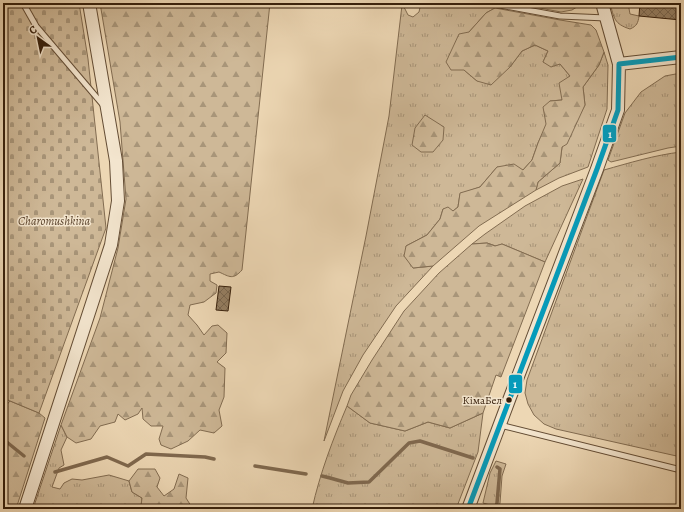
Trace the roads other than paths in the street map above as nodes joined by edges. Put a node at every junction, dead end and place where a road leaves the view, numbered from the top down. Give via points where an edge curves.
1 (23, 3) edge
2 (89, 3) edge
3 (490, 3) edge
4 (602, 3) edge
5 (606, 18) junction
6 (681, 57) edge
7 (619, 64) junction
8 (108, 110) junction
9 (499, 425) junction
10 (681, 470) edge
11 (24, 509) edge
12 (468, 509) edge

1 - 8 lane via 36,26
2 - 8 street
3 - 5 lane via 560,16
4 - 5 street
5 - 7 street
6 - 7 street
7 - 9 street via 618,110
8 - 11 street via 116,161 118,201 111,245
9 - 10 lane
9 - 12 street

